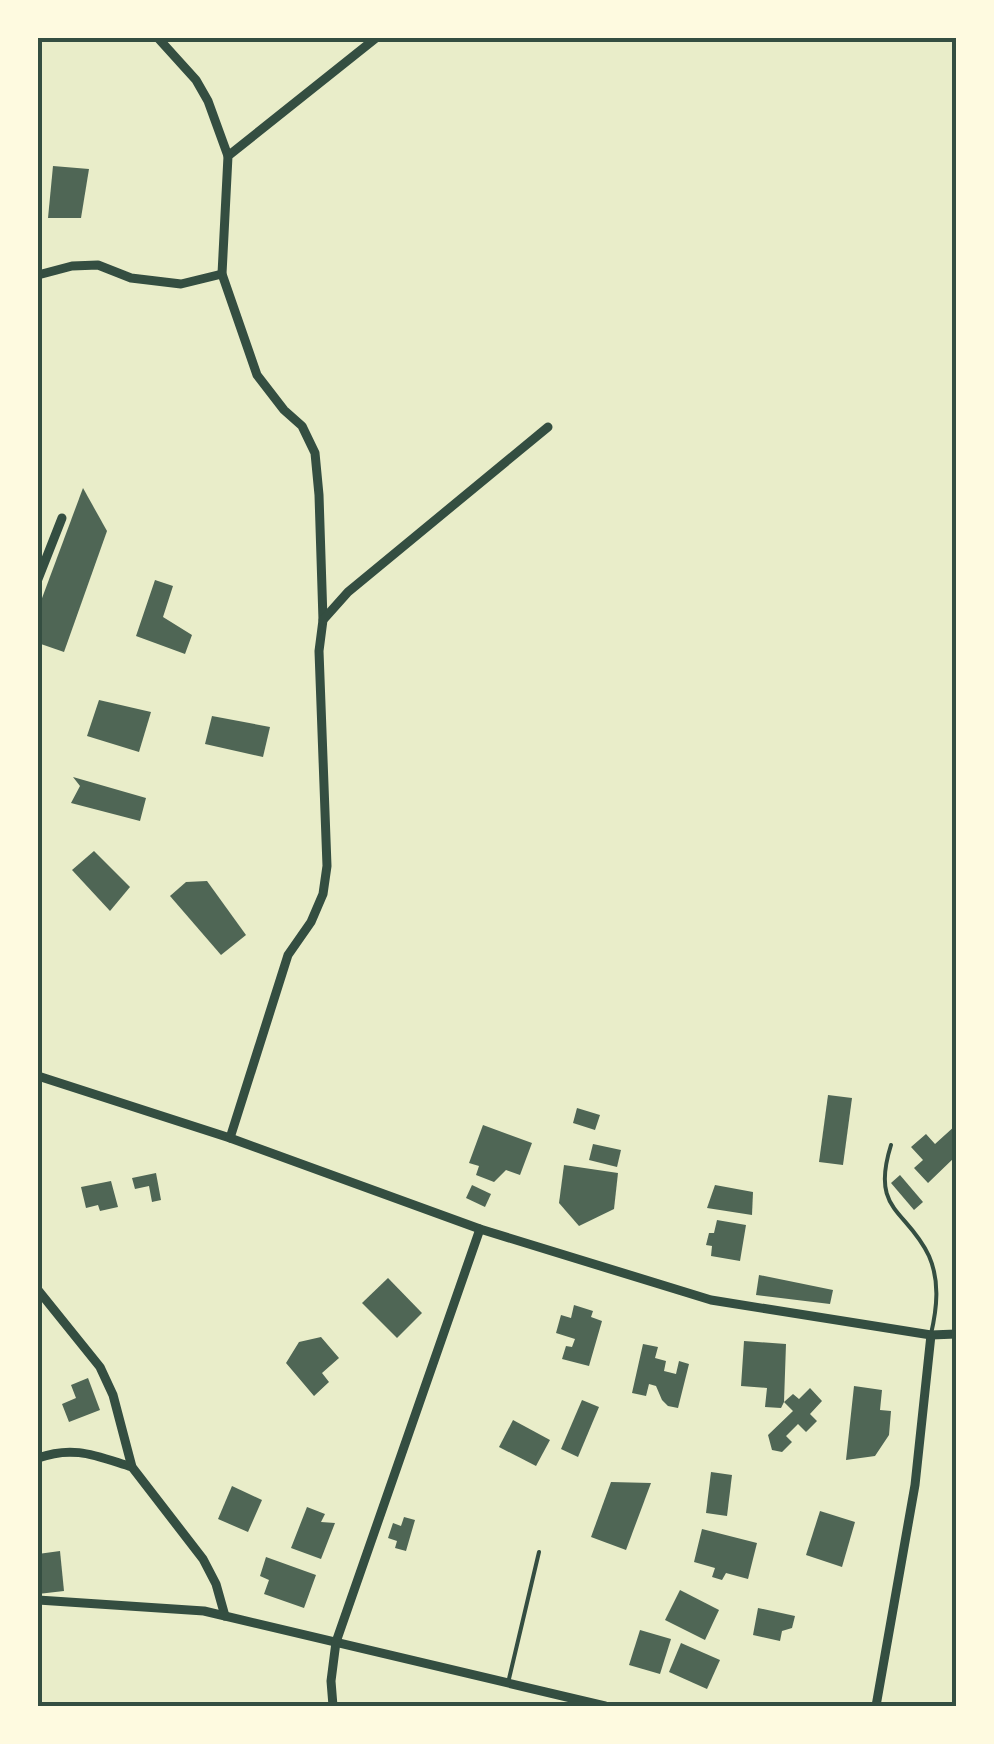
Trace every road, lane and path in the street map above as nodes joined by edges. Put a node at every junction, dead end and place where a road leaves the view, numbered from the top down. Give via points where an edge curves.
1 (158, 38) edge
2 (376, 38) edge
3 (228, 156) junction
4 (222, 274) junction
5 (38, 275) edge
6 (548, 427) dead end
7 (62, 518) dead end
8 (38, 578) edge
9 (323, 620) junction
10 (38, 1076) edge
11 (230, 1138) junction
12 (891, 1145) dead end
13 (480, 1229) junction
14 (38, 1290) edge
15 (956, 1334) edge
16 (931, 1335) junction
17 (38, 1458) edge
18 (132, 1467) junction
19 (539, 1552) dead end
20 (38, 1600) edge
21 (225, 1616) junction
22 (336, 1642) junction
23 (508, 1683) junction
24 (332, 1706) edge
25 (605, 1706) edge
26 (876, 1706) edge

1 - 3 street via 196,80
2 - 3 street
3 - 4 street
4 - 5 street via 181,284 131,278 98,265
4 - 9 street via 257,374 302,426 315,453
6 - 9 street
7 - 8 street
9 - 11 street via 323,894 288,956
10 - 11 street
11 - 13 street
12 - 16 lane via 884,1175 891,1205 928,1253 934,1274 938,1307
13 - 16 street via 711,1300
13 - 22 street
14 - 18 street via 100,1367
15 - 16 street
16 - 26 street via 914,1485
17 - 18 street via 59,1450 85,1452
18 - 21 street via 203,1559
19 - 23 lane
20 - 21 street
21 - 22 street
22 - 23 street
22 - 24 street
23 - 25 street

